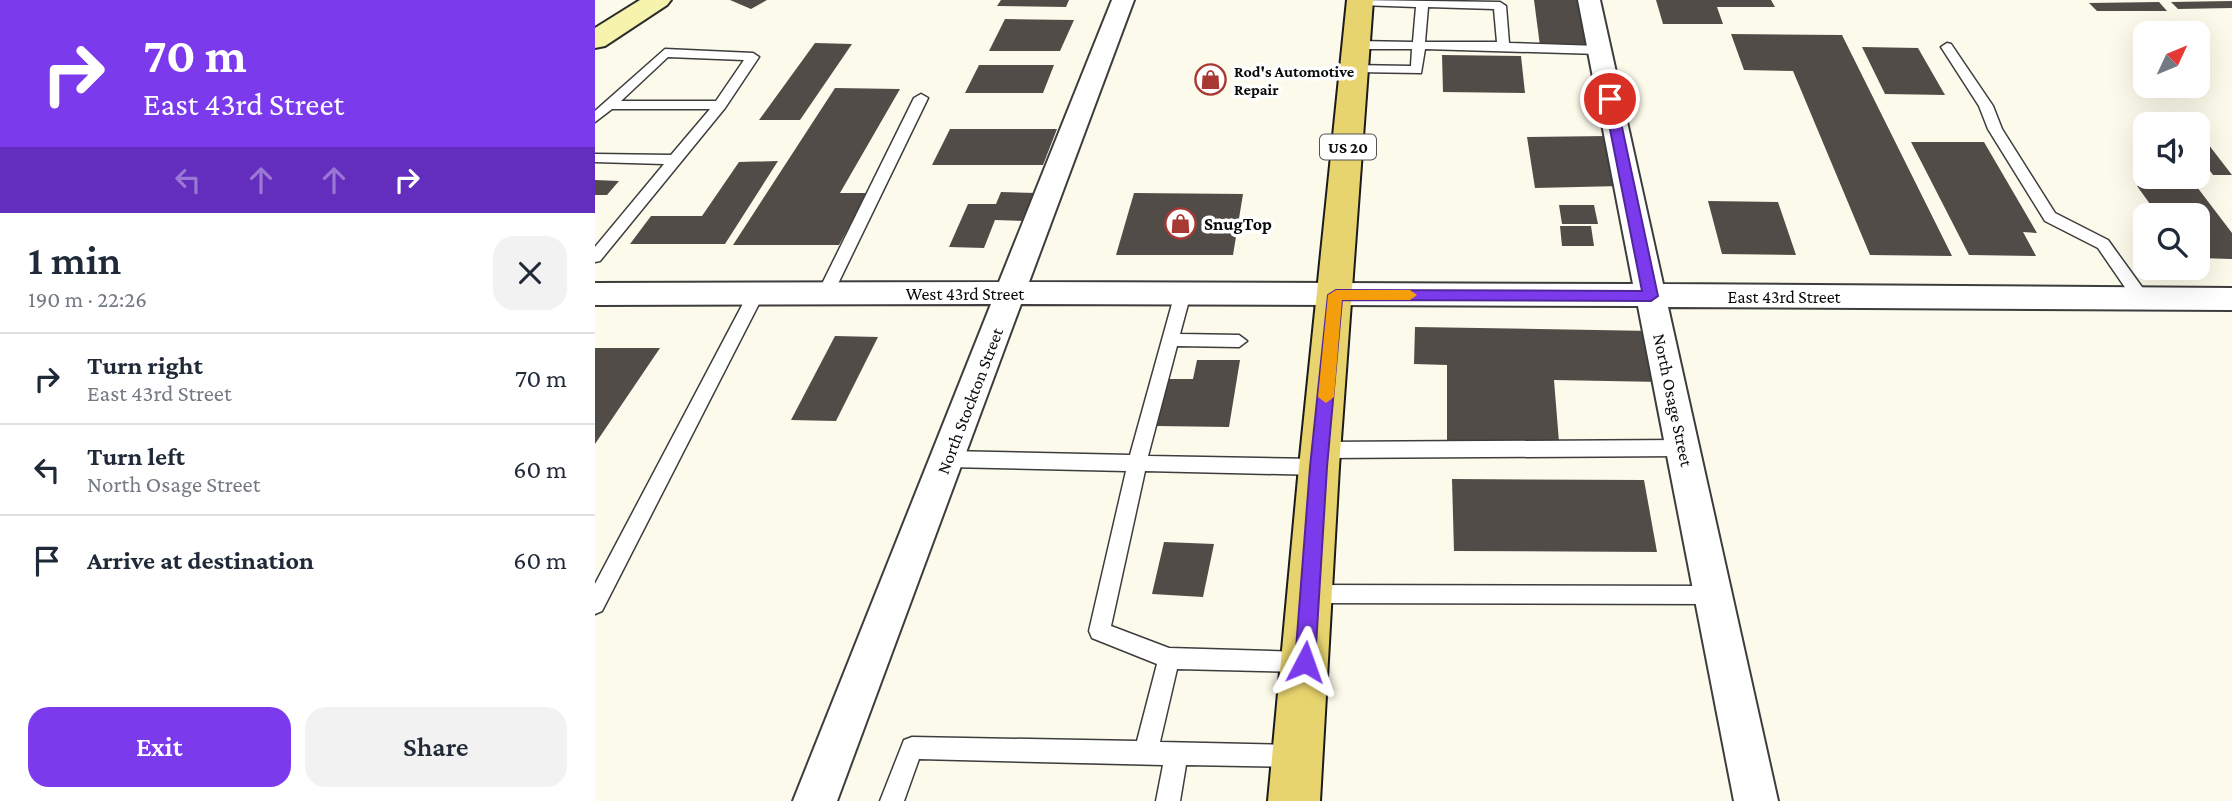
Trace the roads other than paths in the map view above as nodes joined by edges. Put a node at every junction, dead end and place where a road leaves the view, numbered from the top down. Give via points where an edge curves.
1 (658, 0) edge
2 (1123, 0) edge
3 (1589, 0) edge
4 (1360, 1) edge
5 (1422, 4) junction
6 (595, 40) edge
7 (1419, 45) junction
8 (1503, 46) junction
9 (1947, 47) dead end
10 (1599, 50) junction
11 (1356, 57) junction
12 (921, 98) dead end
13 (608, 105) junction
14 (720, 105) junction
15 (595, 118) edge
16 (595, 158) edge
17 (673, 160) junction
18 (595, 257) edge
19 (1183, 293) junction
20 (595, 294) edge
21 (756, 294) junction
22 (825, 294) junction
23 (1011, 294) junction
24 (1336, 295) junction
25 (1651, 296) junction
26 (2141, 298) junction
27 (2232, 299) edge
28 (1170, 340) junction
29 (1239, 341) dead end
30 (1683, 448) junction
31 (948, 459) junction
32 (1320, 459) junction
33 (1137, 464) junction
34 (1310, 594) junction
35 (1713, 595) junction
36 (595, 604) edge
37 (1169, 658) junction
38 (1305, 662) junction
39 (1146, 752) junction
40 (1177, 753) junction
41 (1298, 756) junction
42 (815, 801) edge
43 (892, 801) edge
44 (1168, 801) edge
45 (1294, 801) edge
46 (1756, 801) edge

1 - 6 main road
2 - 23 street, North Stockton Street
3 - 10 street, North Osage Street
4 - 5 lane
4 - 11 main road, US 20
5 - 7 lane
5 - 8 lane via 1500,6
7 - 8 lane
7 - 11 lane
7 - 11 lane via 1417,70
8 - 10 lane
9 - 26 lane via 2050,217 2103,244
10 - 25 street, North Osage Street
11 - 24 main road, US 20
12 - 22 lane
13 - 14 lane
13 - 14 lane via 665,53 753,57
13 - 15 lane
14 - 17 lane
16 - 17 lane
17 - 18 lane
19 - 23 street, West 43rd Street
19 - 24 street, West 43rd Street
19 - 28 lane
20 - 21 street, West 43rd Street
21 - 22 street, West 43rd Street
21 - 36 lane
22 - 23 street, West 43rd Street
23 - 31 street, North Stockton Street
24 - 25 street, East 43rd Street
24 - 32 main road, US 20
25 - 26 street, East 43rd Street
25 - 30 street, North Osage Street
26 - 27 street, East 43rd Street
28 - 29 lane
28 - 33 lane
30 - 32 lane
30 - 35 street, North Osage Street
31 - 33 lane
31 - 42 street, North Stockton Street
32 - 33 lane
32 - 34 main road, US 20
33 - 37 lane via 1099,631
34 - 35 lane
34 - 38 main road, US 20
35 - 46 street, North Osage Street
37 - 38 lane
37 - 39 lane
38 - 41 main road, US 20
39 - 40 lane
39 - 43 lane via 912,748
40 - 41 lane
40 - 44 lane
41 - 45 main road, US 20

